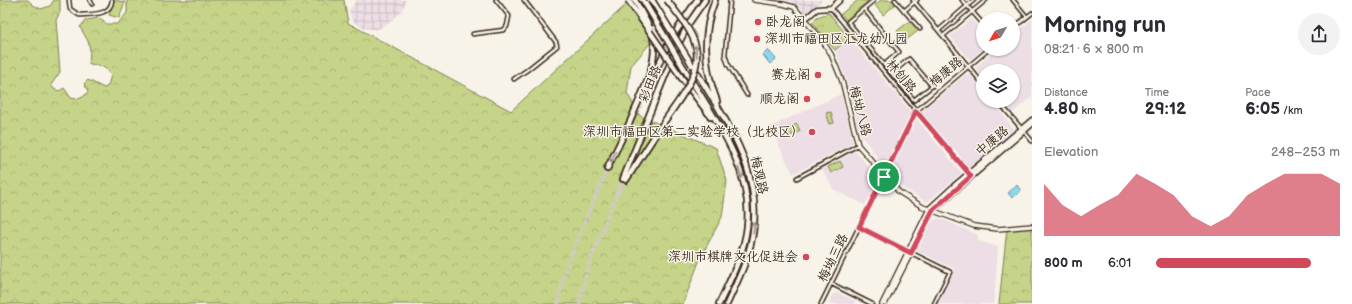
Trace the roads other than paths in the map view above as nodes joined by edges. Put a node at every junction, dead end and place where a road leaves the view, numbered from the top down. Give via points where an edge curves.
1 (69, 0) edge
2 (90, 0) edge
3 (112, 0) edge
4 (496, 0) edge
5 (524, 0) edge
6 (628, 0) edge
7 (635, 0) edge
8 (643, 0) edge
9 (652, 0) edge
10 (667, 0) edge
11 (697, 0) edge
12 (705, 0) edge
13 (715, 0) edge
14 (730, 0) edge
15 (754, 0) edge
16 (840, 0) edge
17 (874, 0) edge
18 (895, 0) edge
19 (962, 0) edge
20 (974, 0) edge
21 (986, 0) edge
22 (1013, 0) edge
23 (915, 1) edge
24 (92, 4) dead end
25 (967, 6) junction
26 (831, 8) junction
27 (864, 9) junction
28 (904, 11) junction
29 (972, 12) junction
30 (1032, 12) edge
31 (976, 16) edge
32 (1027, 17) junction
33 (805, 19) junction
34 (1020, 22) edge
35 (920, 29) dead end
36 (938, 30) junction
37 (473, 34) dead end
38 (943, 36) junction
39 (980, 56) edge
40 (884, 65) junction
41 (968, 66) junction
42 (892, 74) junction
43 (976, 76) edge
44 (514, 79) dead end
45 (747, 95) dead end
46 (1004, 108) edge
47 (916, 111) junction
48 (725, 119) junction
49 (1032, 120) edge
50 (1032, 124) edge
51 (628, 127) junction
52 (1023, 130) junction
53 (725, 137) junction
54 (1032, 141) edge
55 (858, 145) junction
56 (607, 169) tunnel mouth
57 (969, 175) junction
58 (884, 177) junction
59 (797, 178) dead end
60 (931, 210) junction
61 (1032, 226) edge
62 (859, 227) junction
63 (909, 252) junction
64 (832, 284) junction
65 (719, 304) edge
66 (727, 304) edge
67 (821, 304) edge
68 (872, 304) edge
69 (882, 304) edge
70 (885, 304) edge
71 (934, 304) edge

1 - 3 street via 70,8 79,15 106,11 110,8
2 - 24 street
4 - 37 street via 509,16 507,26 504,30
5 - 44 street via 556,42 556,46
6 - 53 main road, bridge
7 - 51 main road, bridge via 650,28 654,43 653,60
8 - 53 main road, 梅观路, bridge
9 - 48 main road, 梅观路, bridge
12 -> 10 main road, 彩田路, bridge via 690,23 676,49 624,180 690,84 697,62 697,50 691,35
11 - 51 main road, 彩田路 via 671,39
13 - 48 main road via 707,27 706,59 713,93
14 - 45 street via 725,55
15 - 33 street, 梅坳八路 via 789,5 798,10
16 - 26 main road
17 - 27 street
18 - 28 street
19 - 25 street
20 - 25 street
21 - 29 street
22 - 32 street
23 - 28 street
23 - 36 street
25 - 29 street
25 - 36 street
26 - 33 main road via 817,9
26 - 47 street, 林创路
27 - 40 street via 848,22
27 - 40 street via 900,52
28 - 35 street
29 - 31 street
29 - 38 street
30 - 32 street
32 - 34 street
33 - 55 street, 梅坳八路 via 834,61 846,95
36 - 38 street
38 - 41 street
39 - 41 street, 梅康路
40 - 42 street
41 - 43 street
41 - 47 street, 梅康路
42 - 42 street via 914,100 932,86 909,59
46 - 52 street
47 - 57 street, 林创路
47 - 58 street, 梅坳三路
66 -> 48 main road, 梅观路 via 749,253 754,229 754,201 746,159
49 - 52 main road, 中康路
50 - 52 main road, 中康路
51 -> 56 main road, 彩田路
52 - 54 street
52 - 57 main road, 中康路
53 -> 65 main road, 梅观路 via 740,171 748,214 740,254
55 - 58 street, 梅坳八路
55 - 59 street
57 - 60 main road, 中康路
58 - 60 street, 梅坳八路 via 904,196
58 - 62 street, 梅坳三路
60 - 61 street, 梅坳八路 via 981,228
60 - 63 street
62 - 63 street
62 - 64 street, 梅坳三路
63 - 69 street
63 - 70 street
63 - 71 street via 950,272
64 - 67 street, 梅坳三路
64 - 68 street

